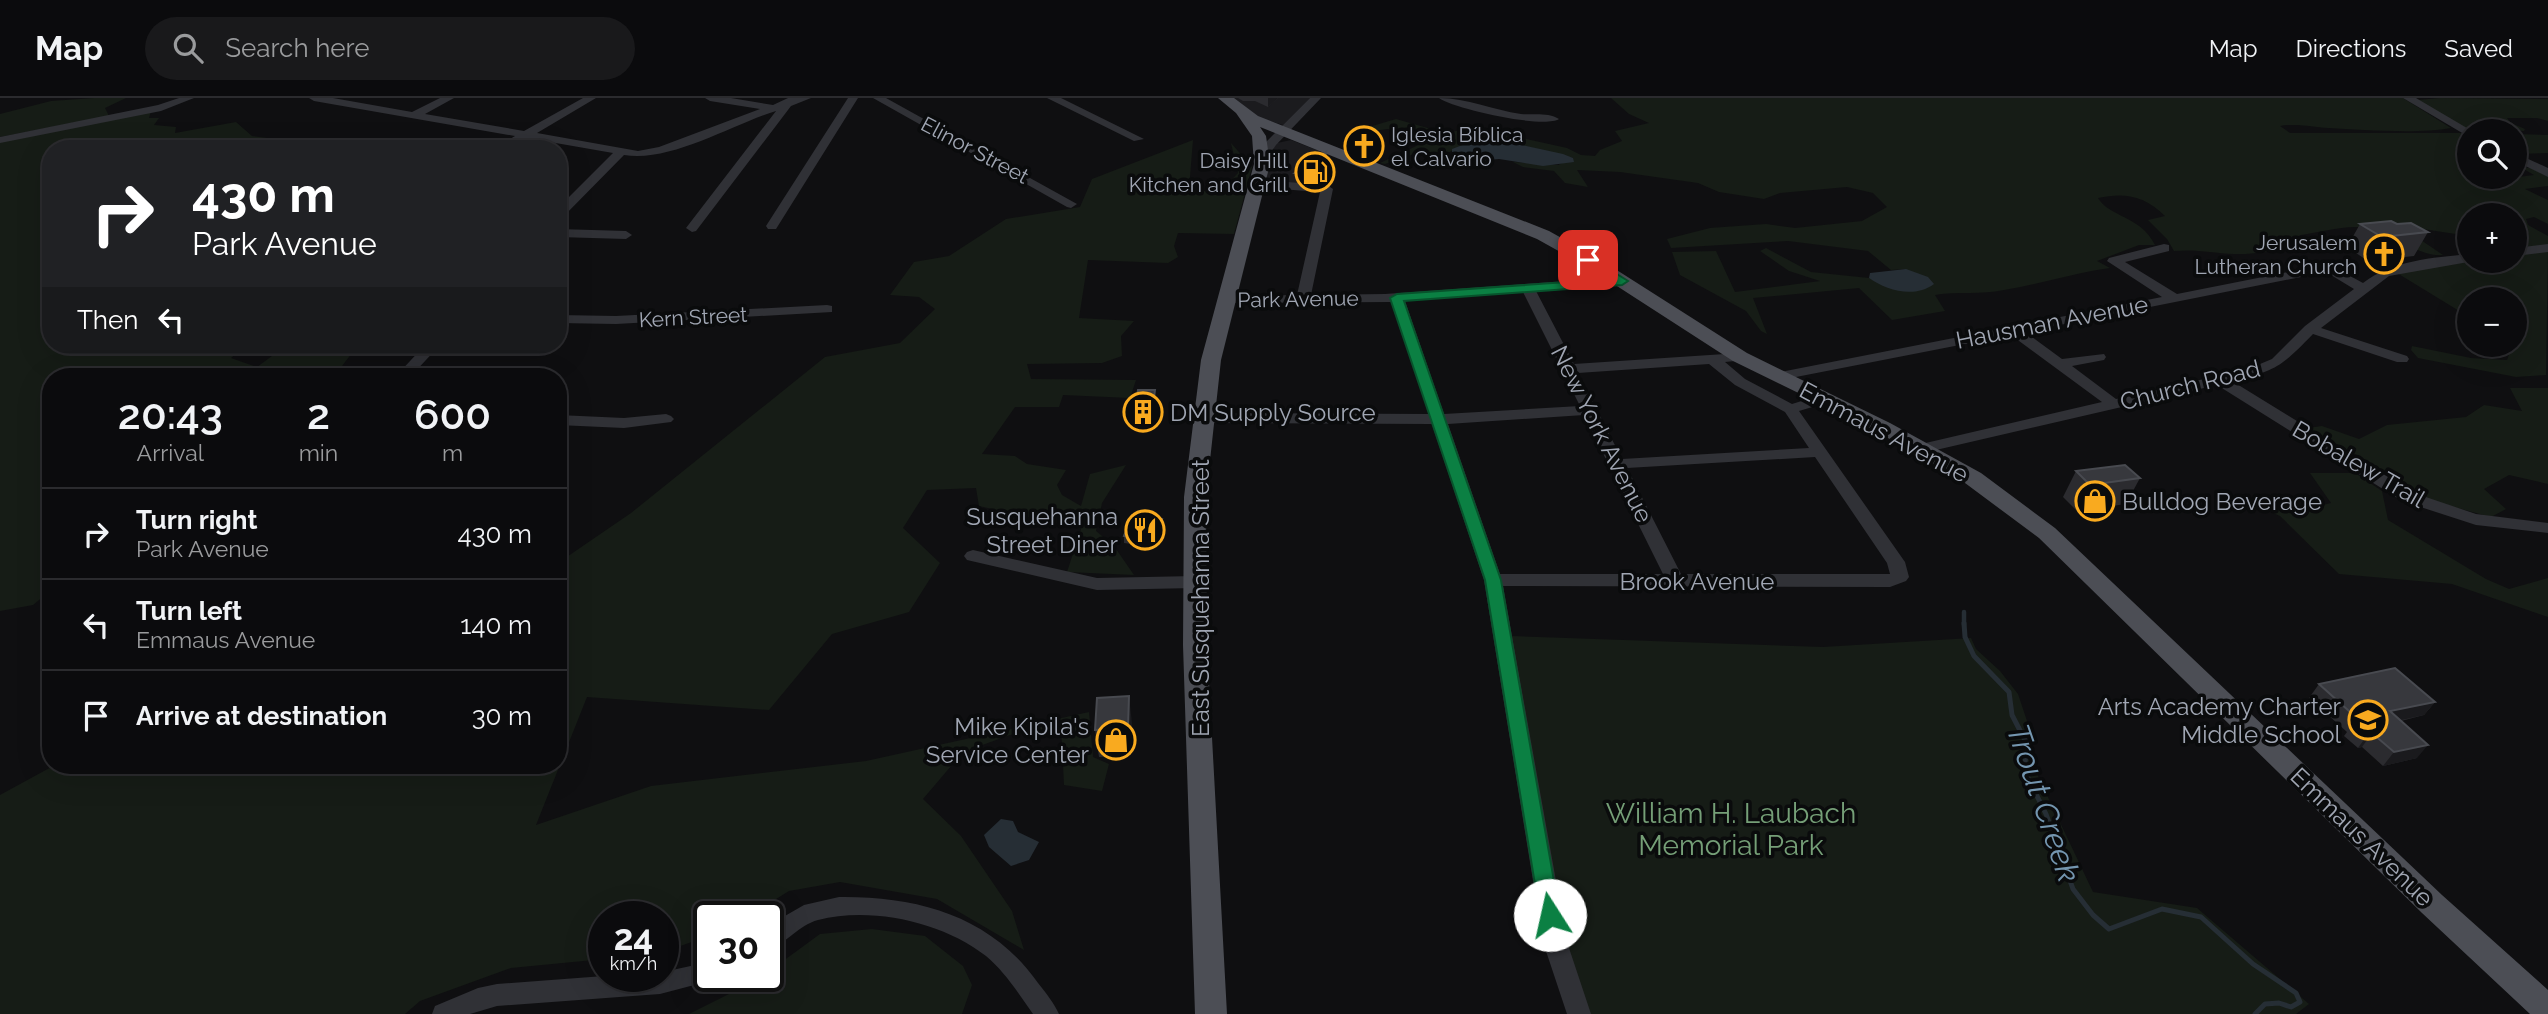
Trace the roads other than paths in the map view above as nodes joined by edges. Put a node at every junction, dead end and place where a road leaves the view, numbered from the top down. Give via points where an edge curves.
1 (189, 98) edge
2 (314, 98) edge
3 (449, 98) edge
4 (591, 98) edge
5 (710, 98) edge
6 (806, 98) edge
7 (853, 98) edge
8 (878, 98) edge
9 (1052, 98) edge
10 (1226, 98) edge
11 (1316, 98) edge
12 (1444, 98) edge
13 (2408, 98) edge
14 (790, 100) edge
15 (772, 108) junction
16 (1241, 112) junction
17 (414, 115) junction
18 (1553, 118) dead end
19 (2457, 127) edge
20 (1283, 131) junction
21 (525, 135) junction
22 (1138, 139) dead end
23 (0, 140) edge
24 (516, 140) edge
25 (551, 140) edge
26 (567, 143) edge
27 (620, 153) junction
28 (1263, 156) junction
29 (2527, 163) edge
30 (2548, 173) edge
31 (1259, 184) junction
32 (1071, 204) dead end
33 (567, 206) edge
34 (772, 226) dead end
35 (692, 228) dead end
36 (567, 233) edge
37 (626, 235) dead end
38 (2164, 248) dead end
39 (2548, 248) edge
40 (2527, 251) edge
41 (2457, 259) edge
42 (1622, 281) junction
43 (1528, 288) junction
44 (2362, 288) junction
45 (1397, 298) junction
46 (2175, 298) junction
47 (1225, 300) junction
48 (1303, 300) junction
49 (827, 309) dead end
50 (567, 319) edge
51 (2310, 328) junction
52 (2012, 330) junction
53 (424, 354) edge
54 (1740, 357) junction
55 (2099, 357) dead end
56 (1712, 359) junction
57 (2402, 359) dead end
58 (2059, 364) junction
59 (411, 368) edge
60 (1569, 369) junction
61 (1776, 377) junction
62 (2220, 380) junction
63 (1824, 399) junction
64 (2115, 405) junction
65 (1790, 409) junction
66 (1589, 410) junction
67 (1203, 418) junction
68 (666, 419) dead end
69 (1438, 419) junction
70 (567, 420) edge
71 (1923, 448) junction
72 (1819, 452) junction
73 (1616, 464) junction
74 (2548, 528) edge
75 (973, 556) dead end
76 (1493, 580) junction
77 (1675, 581) junction
78 (1195, 582) junction
79 (784, 929) edge
80 (693, 975) edge
81 (2548, 1010) edge
82 (444, 1014) edge
83 (1047, 1014) edge
84 (1211, 1014) edge
85 (1579, 1014) edge

1 - 23 street via 161,108
2 - 17 street
3 - 17 street
4 - 21 street
5 - 15 street
6 - 14 street
7 - 34 street
8 - 32 street, Elinor Street
9 - 22 street
10 - 16 main road
11 - 20 street
12 - 18 street via 1519,117
13 - 19 street
14 - 15 street
14 - 35 street
15 - 27 street via 662,150
16 - 20 main road, Emmaus Avenue
16 - 28 main road via 1259,136
17 - 21 street
20 - 28 street
20 - 42 main road, Emmaus Avenue via 1520,225
21 - 24 street
21 - 25 street
26 - 27 street
27 - 33 street
28 - 31 main road, East Susquehanna Street
29 - 30 street
31 - 47 main road, East Susquehanna Street
31 - 48 street via 1327,189
36 - 37 street
38 - 46 street via 2114,261
39 - 40 street
41 - 44 street, Church Road via 2396,269
42 - 43 street, Park Avenue
42 - 54 main road, Emmaus Avenue
43 - 45 street, Park Avenue
43 - 60 street, New York Avenue
44 - 46 street, Hausman Avenue via 2328,268
44 - 51 street, Church Road
45 - 48 street, Park Avenue
45 - 69 street
46 - 52 street, Hausman Avenue
47 - 48 street, Park Avenue
47 - 67 main road, East Susquehanna Street
49 - 50 street, Kern Street
51 - 57 street
51 - 62 street, Church Road via 2277,362
52 - 58 street
52 - 61 street, Hausman Avenue
53 - 59 street
54 - 56 street
54 - 61 main road, Emmaus Avenue
55 - 58 street
56 - 60 street
56 - 65 street via 1740,382
58 - 64 street
60 - 66 street, New York Avenue
61 - 63 main road, Emmaus Avenue
62 - 64 street, Church Road
62 - 74 street, Bobalew Trail via 2428,506 2493,525
63 - 65 street
63 - 71 main road, Emmaus Avenue
64 - 71 street, Church Road
65 - 72 street
66 - 69 street
66 - 73 street, New York Avenue
67 - 69 street
67 - 78 main road, East Susquehanna Street via 1195,497
68 - 70 street
69 - 76 street
71 - 81 main road, Emmaus Avenue via 1973,478 2047,533
72 - 73 street
72 - 77 street, Brook Avenue via 1896,562 1900,577 1890,581
73 - 77 street, New York Avenue
75 - 78 street via 1097,584
76 - 77 street, Brook Avenue
76 - 85 street via 1555,942
78 - 84 main road, East Susquehanna Street
79 - 83 street via 804,916 845,906 938,921 1002,955
80 - 82 street via 649,984 516,992 478,999

